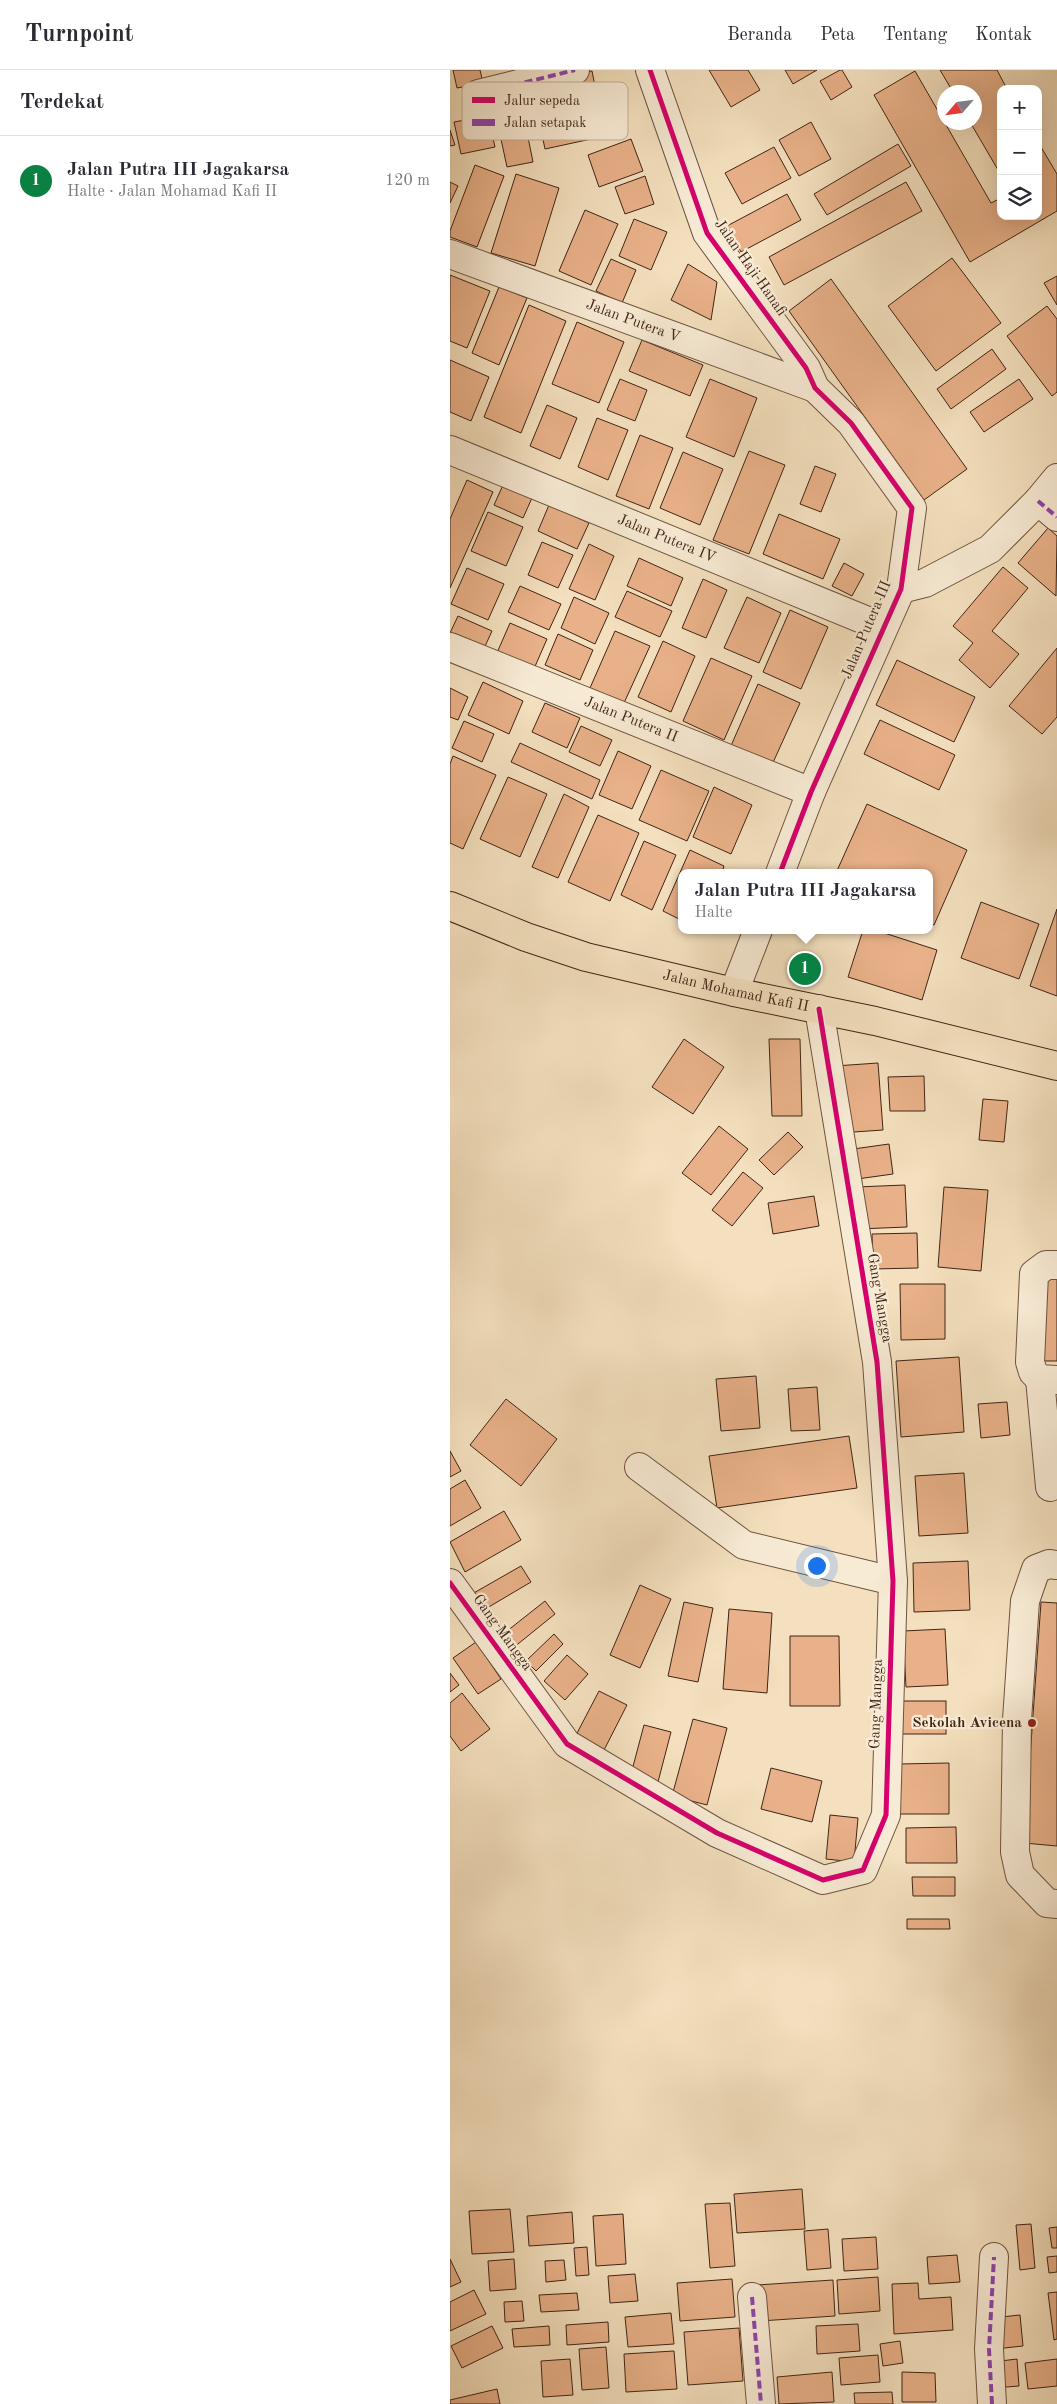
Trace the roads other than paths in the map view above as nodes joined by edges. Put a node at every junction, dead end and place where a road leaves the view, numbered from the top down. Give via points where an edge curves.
1 (575, 70) edge
2 (650, 70) edge
3 (526, 82) edge
4 (450, 254) edge
5 (815, 388) junction
6 (450, 450) edge
7 (1057, 478) edge
8 (1048, 509) edge
9 (901, 588) junction
10 (882, 627) junction
11 (450, 647) edge
12 (811, 792) junction
13 (782, 869) edge
14 (450, 906) edge
15 (756, 934) edge
16 (734, 992) junction
17 (819, 1009) junction
18 (1057, 1066) edge
19 (1057, 1266) edge
20 (1048, 1380) edge
21 (639, 1467) dead end
22 (1050, 1486) dead end
23 (1057, 1565) edge
24 (893, 1581) junction
25 (450, 1584) edge
26 (1057, 1904) edge
27 (994, 2257) dead end
28 (752, 2297) dead end
29 (761, 2404) edge
30 (992, 2404) edge

1 - 3 street
2 - 5 street, Jalan Haji Hanafi via 708,234 806,368
4 - 5 street, Jalan Putera V
5 - 9 street, Jalan Putera III via 851,423 912,508
6 - 10 street, Jalan Putera IV
7 - 8 street, Jalan Putera III
8 - 9 street, Jalan Putera III via 990,549 925,583
9 - 10 street, Jalan Putera III
10 - 12 street, Jalan Putera III
11 - 12 street, Jalan Putera II
12 - 13 street, Jalan Putera III
14 - 16 main road, Jalan Mohamad Kafi II via 586,957
15 - 16 street
16 - 17 main road, Jalan Mohamad Kafi II
17 - 18 main road, Jalan Mohamad Kafi II
17 - 24 street, Gang Mangga via 877,1362
19 - 20 street via 1046,1265 1034,1274 1030,1362 1033,1372
20 - 22 street
21 - 24 street via 744,1545
23 - 26 street via 1036,1569 1025,1600 1015,1852 1020,1875 1047,1903
24 - 25 street, Gang Mangga via 886,1815 863,1870 823,1880 717,1833 567,1744
27 - 30 street via 989,2349
28 - 29 street

